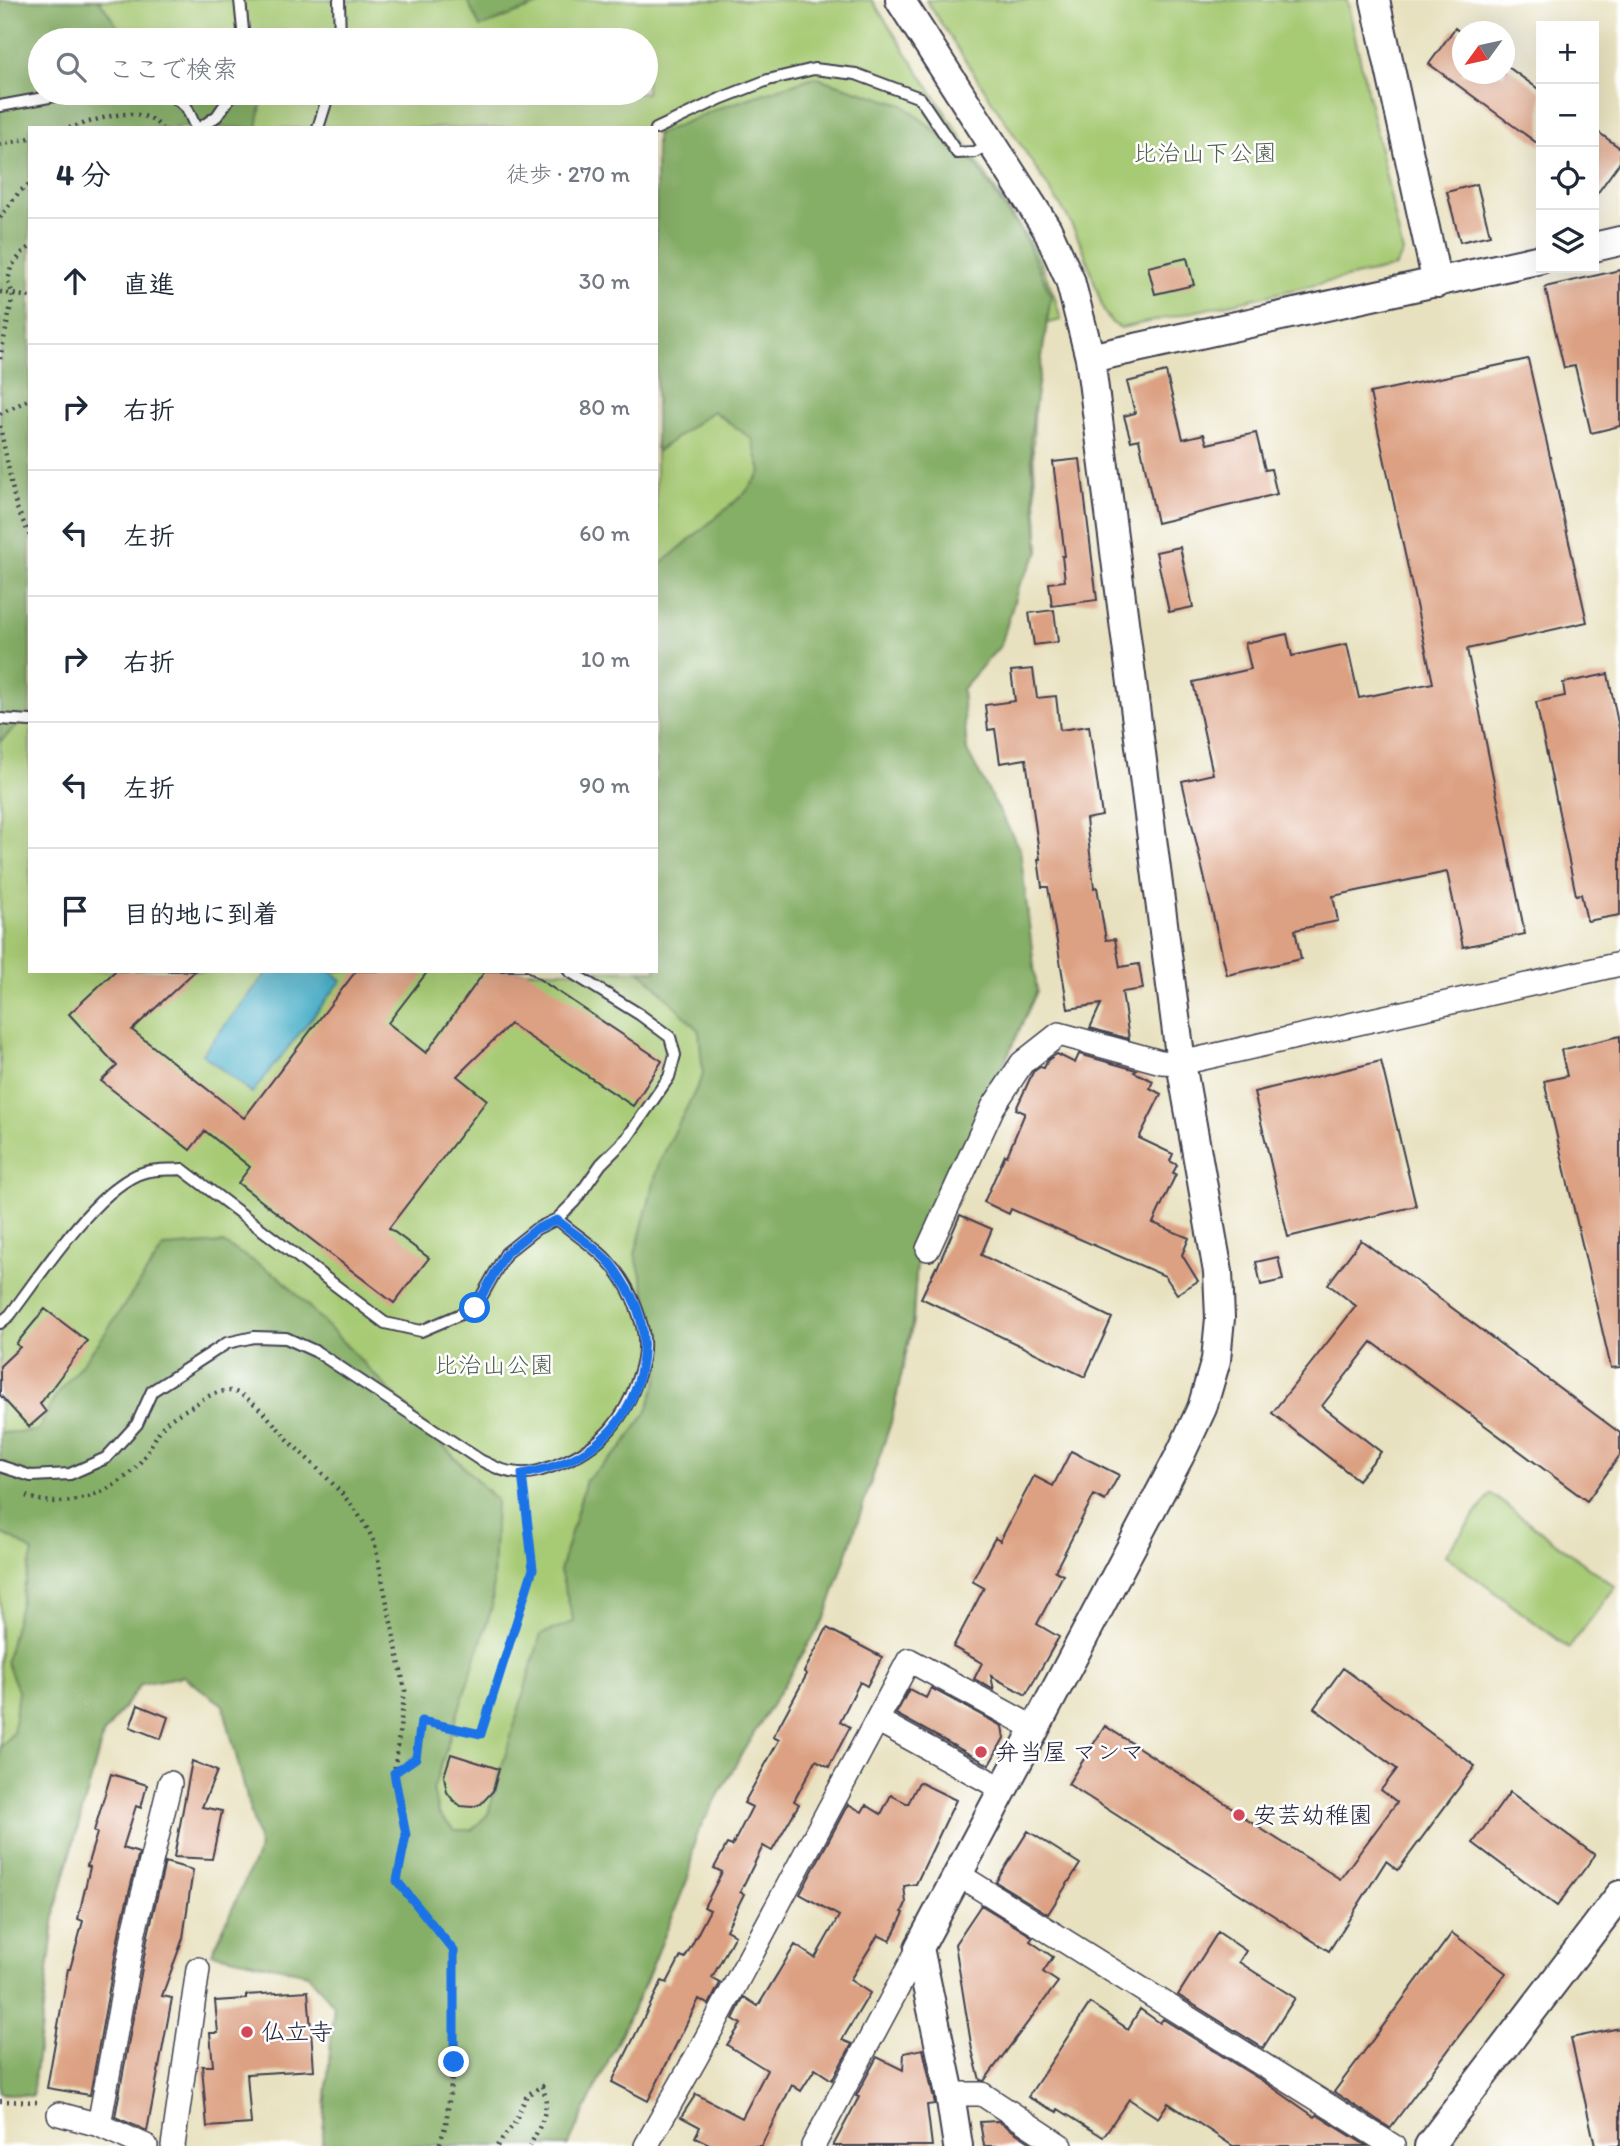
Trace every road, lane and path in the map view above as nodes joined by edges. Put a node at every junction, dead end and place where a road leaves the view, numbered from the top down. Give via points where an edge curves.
1 (240, 0) edge
2 (339, 0) edge
3 (900, 0) edge
4 (1376, 0) edge
5 (243, 28) edge
6 (340, 28) edge
7 (28, 101) edge
8 (184, 105) edge
9 (225, 105) edge
10 (325, 105) edge
11 (0, 106) edge
12 (76, 126) edge
13 (160, 126) edge
14 (197, 126) edge
15 (201, 126) edge
16 (319, 126) edge
17 (658, 128) edge
18 (28, 138) edge
19 (993, 142) junction
20 (0, 145) edge
21 (28, 185) edge
22 (0, 218) edge
23 (1620, 242) edge
24 (1599, 246) edge
25 (28, 248) edge
26 (1536, 261) edge
27 (1437, 284) junction
28 (0, 292) edge
29 (13, 295) junction
30 (28, 297) edge
31 (1090, 358) junction
32 (0, 359) edge
33 (28, 400) edge
34 (0, 414) edge
35 (0, 426) edge
36 (28, 532) edge
37 (0, 719) edge
38 (28, 721) edge
39 (1620, 964) edge
40 (572, 973) edge
41 (1181, 1063) junction
42 (557, 1220) junction
43 (928, 1249) dead end
44 (0, 1323) edge
45 (1, 1467) edge
46 (522, 1474) junction
47 (877, 1720) junction
48 (1036, 1729) junction
49 (394, 1773) junction
50 (988, 1781) dead end
51 (170, 1783) dead end
52 (959, 1875) junction
53 (1620, 1895) edge
54 (919, 1948) junction
55 (198, 1969) dead end
56 (950, 2094) junction
57 (0, 2101) edge
58 (59, 2115) joint
59 (99, 2125) junction
60 (146, 2146) edge
61 (173, 2146) edge
62 (439, 2146) edge
63 (497, 2146) edge
64 (530, 2146) edge
65 (646, 2146) edge
66 (813, 2146) edge
67 (958, 2146) edge
68 (1061, 2146) edge
69 (1392, 2146) edge
70 (1429, 2146) edge

1 - 5 lane
2 - 6 lane
3 - 19 street
4 - 27 street
7 - 11 lane
8 - 14 lane
9 - 15 lane
10 - 16 lane
12 - 13 path via 136,113
17 - 19 lane via 768,80 814,69 856,74 919,98 957,153 975,152
18 - 20 path
19 - 31 street via 1047,229 1070,280
21 - 22 path
23 - 24 street
25 - 29 path via 11,267 8,281
26 - 27 street
27 - 31 street
28 - 29 path
29 - 30 path
29 - 32 path
31 - 41 street
33 - 34 path
35 - 36 path via 16,506
37 - 38 lane
39 - 41 street
40 - 42 lane via 670,1038 674,1055 669,1077 627,1138
41 - 43 street via 1161,1062 1059,1034 1022,1063 993,1107
41 - 48 street via 1218,1272 1216,1360 1202,1408 1180,1455
42 - 44 lane via 536,1229 506,1253 475,1308 421,1331 385,1323 182,1170 144,1172 116,1187 84,1217
42 - 46 lane via 607,1260 632,1297 643,1328 644,1358 633,1396 603,1438 570,1460
45 - 46 lane via 31,1476 70,1474 106,1458 137,1424 152,1391 227,1343 254,1337 286,1338 317,1352 480,1460
45 - 49 path via 17,1493 48,1503 79,1501 128,1475 168,1422 211,1394 230,1391 249,1399 323,1474 370,1532 405,1689
46 - 49 path via 533,1569 481,1734 421,1721 416,1758
47 - 48 street via 909,1660
47 - 50 street
47 - 65 street
48 - 52 street
49 - 62 path via 406,1835 397,1881 454,1951 454,2062
51 - 59 street via 134,1932
52 - 54 street
52 - 69 street
53 - 70 street
54 - 56 street
54 - 66 street
55 - 61 street
56 - 67 street
56 - 68 street via 982,2094
57 - 58 path via 39,2102
58 - 59 street
59 - 60 street
63 - 64 path via 527,2095 542,2085 545,2113

